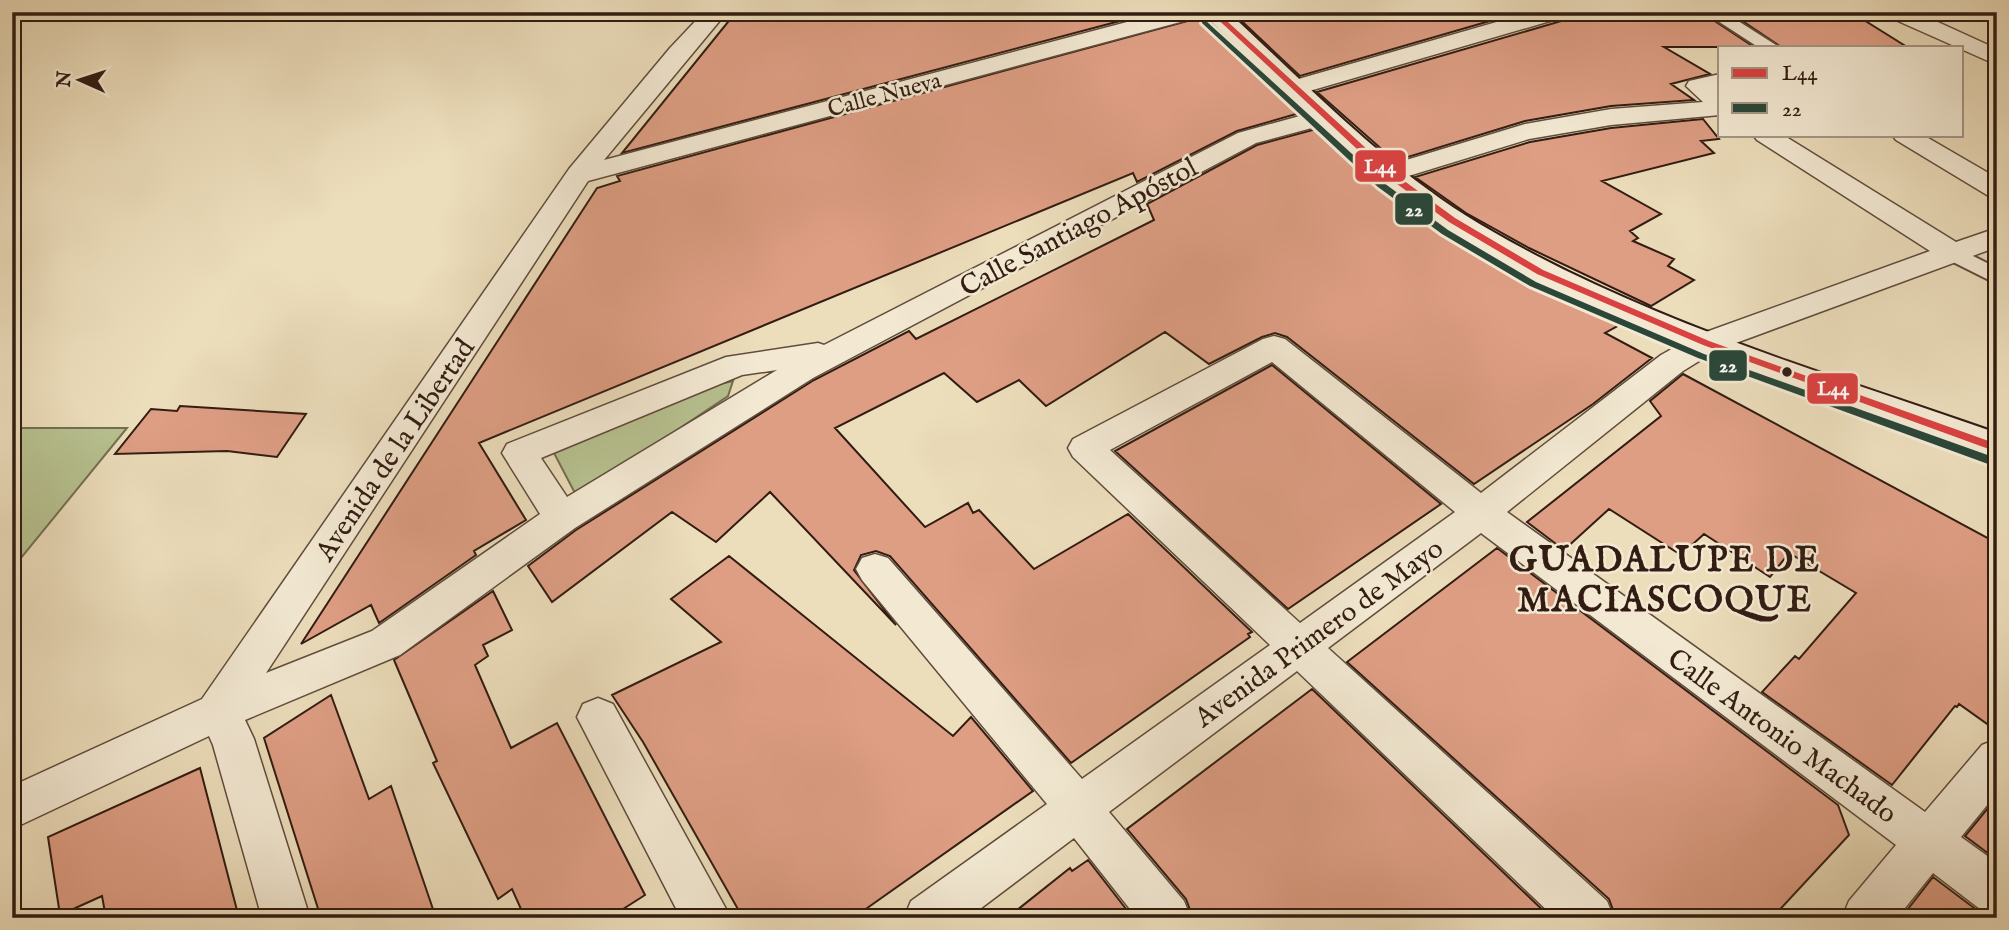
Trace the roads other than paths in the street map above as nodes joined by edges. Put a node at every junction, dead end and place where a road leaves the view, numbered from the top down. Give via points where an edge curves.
1 (716, 12) edge
2 (1191, 12) edge
3 (1213, 12) edge
4 (1556, 12) edge
5 (1712, 12) edge
6 (1903, 13) edge
7 (1768, 46) edge
8 (1997, 58) edge
9 (1718, 81) edge
10 (1297, 87) junction
11 (1718, 104) edge
12 (1718, 106) edge
13 (1325, 117) junction
14 (1768, 136) edge
15 (1907, 136) edge
16 (1389, 174) junction
17 (578, 175) junction
18 (1997, 189) edge
19 (1997, 237) edge
20 (1951, 252) junction
21 (1997, 277) edge
22 (1706, 343) junction
23 (838, 352) junction
24 (1997, 448) edge
25 (1481, 513) junction
26 (562, 518) junction
27 (875, 569) dead end
28 (1297, 646) junction
29 (217, 712) junction
30 (598, 717) dead end
31 (1997, 759) edge
32 (12, 808) edge
33 (1078, 808) junction
34 (1928, 842) junction
35 (1997, 892) edge
36 (286, 918) edge
37 (707, 918) edge
38 (928, 918) edge
39 (1167, 918) edge
40 (1590, 918) edge
41 (1866, 918) edge

1 - 17 street, Avenida de la Libertad
2 - 17 street, Calle Nueva
3 - 10 main road
4 - 10 street
5 - 7 street
6 - 8 street
9 - 11 street via 1698,86
10 - 13 main road
12 - 16 street via 1525,132
13 - 16 main road
13 - 23 street, Calle Santiago Apóstol via 1247,138
14 - 20 street
15 - 18 street
16 - 22 main road via 1452,220 1540,271
17 - 29 street, Avenida de la Libertad
19 - 20 street, Avenida Primero de Mayo
20 - 21 street
20 - 22 street, Avenida Primero de Mayo
22 - 24 main road
22 - 25 street, Avenida Primero de Mayo via 1672,363
23 - 26 street, Calle Santiago Apóstol
23 - 26 street, Calle Santiago Apóstol via 737,365 519,453
25 - 28 street, Avenida Primero de Mayo
25 - 28 street, Calle Antonio Machado via 1274,347 1086,448
25 - 34 street, Calle Antonio Machado
26 - 29 street, Calle Santiago Apóstol via 386,643
27 - 33 street
28 - 33 street, Avenida Primero de Mayo
28 - 40 street
29 - 32 street
29 - 36 street via 233,739
30 - 37 street
31 - 34 street
33 - 38 street, Avenida Primero de Mayo
33 - 39 street
34 - 35 street, Calle Antonio Machado
34 - 41 street

